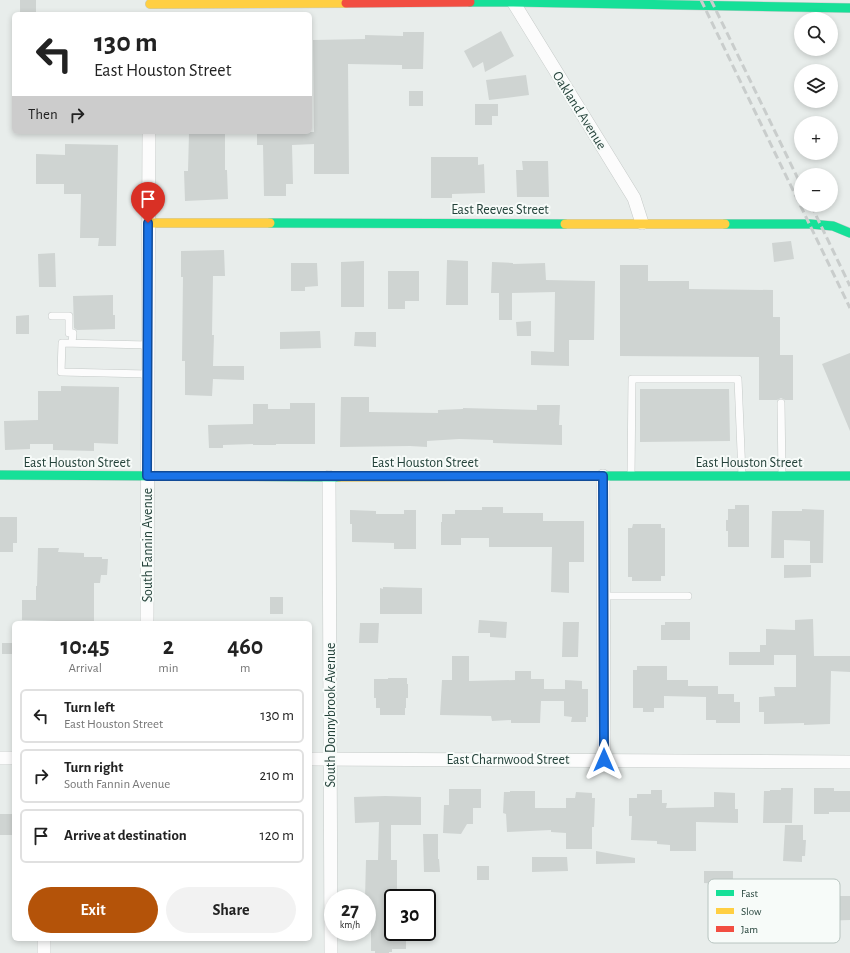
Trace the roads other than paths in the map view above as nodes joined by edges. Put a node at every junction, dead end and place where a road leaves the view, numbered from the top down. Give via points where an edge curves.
1 (512, 1) edge
2 (150, 6) edge
3 (850, 8) edge
4 (149, 134) edge
5 (148, 223) junction
6 (642, 223) junction
7 (850, 233) edge
8 (52, 316) dead end
9 (72, 343) junction
10 (148, 345) junction
11 (147, 374) junction
12 (781, 403) dead end
13 (0, 475) edge
14 (147, 476) junction
15 (603, 476) junction
16 (632, 476) junction
17 (742, 476) junction
18 (782, 476) junction
19 (850, 476) edge
20 (329, 477) junction
21 (604, 596) junction
22 (688, 596) dead end
23 (147, 621) edge
24 (0, 758) edge
25 (12, 758) edge
26 (312, 758) edge
27 (330, 759) junction
28 (604, 760) junction
29 (850, 762) edge
30 (44, 941) edge
31 (44, 953) edge
32 (331, 953) edge

1 - 2 street
1 - 3 street
1 - 6 street, Oakland Avenue via 634,198
4 - 5 street, South Fannin Avenue
5 - 6 street, East Reeves Street
5 - 10 street, South Fannin Avenue
6 - 7 street, East Reeves Street via 810,224 833,226
8 - 9 lane via 69,316 69,333 73,333
9 - 10 lane
9 - 11 lane via 62,343 61,372
10 - 11 street, South Fannin Avenue
11 - 14 street, South Fannin Avenue
12 - 18 lane
13 - 14 street, East Houston Street
14 - 20 street, East Houston Street
14 - 23 street, South Fannin Avenue
15 - 16 street, East Houston Street
15 - 20 street, East Houston Street
15 - 21 street
16 - 17 street, East Houston Street
16 - 17 lane via 632,379 738,379
17 - 18 street, East Houston Street
18 - 19 street, East Houston Street
20 - 27 street, South Donnybrook Avenue
21 - 22 lane
21 - 28 street
24 - 25 street
26 - 27 street, East Charnwood Street
27 - 28 street, East Charnwood Street
27 - 32 street, South Donnybrook Avenue
28 - 29 street, East Charnwood Street
30 - 31 street

